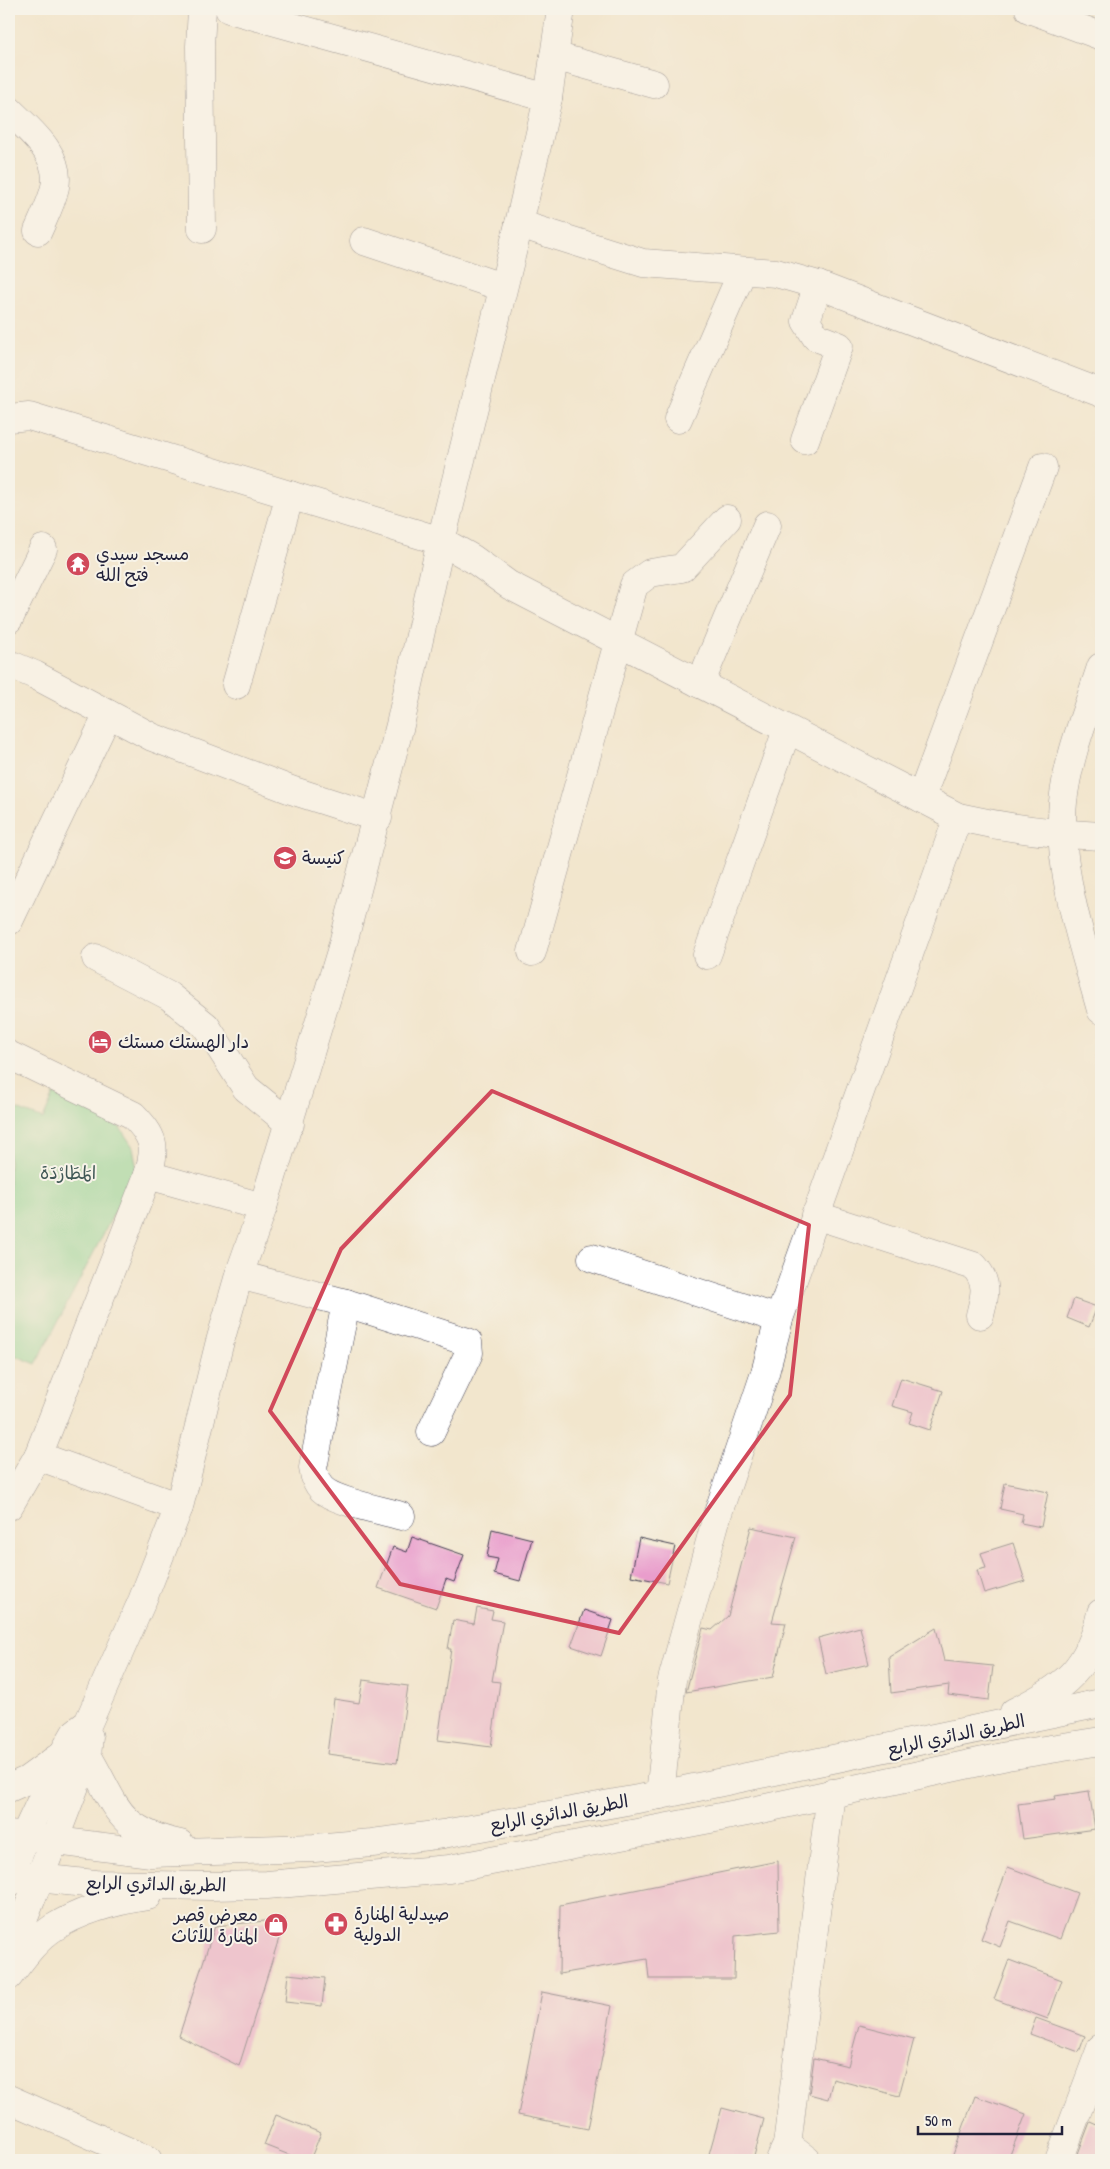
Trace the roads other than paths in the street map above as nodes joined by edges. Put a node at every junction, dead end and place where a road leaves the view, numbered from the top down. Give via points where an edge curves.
1 (202, 9) edge
2 (229, 9) edge
3 (561, 9) edge
4 (1029, 9) edge
5 (1101, 36) edge
6 (554, 56) junction
7 (654, 84) dead end
8 (548, 98) junction
9 (9, 110) edge
10 (519, 224) junction
11 (202, 229) dead end
12 (38, 231) dead end
13 (364, 240) dead end
14 (742, 272) junction
15 (818, 285) junction
16 (502, 287) junction
17 (1101, 393) edge
18 (9, 418) edge
19 (678, 419) dead end
20 (805, 440) dead end
21 (1043, 467) dead end
22 (290, 495) junction
23 (727, 519) dead end
24 (767, 525) dead end
25 (441, 541) junction
26 (43, 549) dead end
27 (9, 618) edge
28 (620, 641) junction
29 (9, 664) edge
30 (1101, 667) edge
31 (700, 684) junction
32 (236, 685) dead end
33 (108, 714) junction
34 (787, 730) junction
35 (921, 798) junction
36 (958, 817) junction
37 (378, 818) junction
38 (1062, 834) junction
39 (1101, 836) edge
40 (9, 921) edge
41 (532, 952) dead end
42 (707, 955) dead end
43 (96, 958) dead end
44 (1101, 1010) edge
45 (9, 1055) edge
46 (290, 1124) junction
47 (148, 1175) junction
48 (264, 1208) junction
49 (815, 1215) junction
50 (592, 1258) dead end
51 (239, 1275) junction
52 (346, 1303) junction
53 (980, 1316) dead end
54 (779, 1319) junction
55 (431, 1432) dead end
56 (38, 1456) junction
57 (9, 1506) edge
58 (179, 1507) junction
59 (401, 1516) dead end
60 (1101, 1613) edge
61 (1101, 1704) edge
62 (976, 1731) junction
63 (1101, 1741) edge
64 (75, 1755) junction
65 (9, 1788) edge
66 (830, 1793) junction
67 (660, 1795) junction
68 (17, 1835) edge
69 (53, 1840) junction
70 (211, 1852) junction
71 (10, 1878) edge
72 (39, 1879) junction
73 (212, 1886) junction
74 (9, 1957) edge
75 (9, 1976) edge
76 (1101, 2048) edge
77 (9, 2099) edge
78 (1092, 2107) edge
79 (791, 2155) edge
80 (148, 2160) edge
81 (1059, 2160) edge

1 - 11 street
2 - 8 street
3 - 6 street
4 - 5 street
6 - 7 street
6 - 8 street
8 - 10 street
9 - 12 street via 39,140 56,167 55,186
10 - 14 street via 643,263
10 - 16 street
13 - 16 street
14 - 15 street via 776,274
14 - 19 street
15 - 17 street
15 - 20 street via 806,321 816,337 839,346
16 - 25 street
18 - 22 street via 29,416
21 - 35 street
22 - 25 street
22 - 32 street
23 - 28 street via 682,568 650,573 634,585
24 - 31 street
25 - 28 street via 509,585
25 - 37 street
26 - 27 street
28 - 31 street
28 - 41 street
29 - 33 street
30 - 38 street via 1072,760 1063,802
31 - 34 street
33 - 37 street via 152,737 292,790
33 - 40 street
34 - 35 street
34 - 42 street
35 - 36 street
36 - 38 street via 1001,827
36 - 49 street
37 - 46 street
38 - 39 street
38 - 44 street via 1068,881
43 - 46 street via 169,996 206,1026 246,1088
45 - 47 street via 133,1115 149,1132 154,1156
46 - 48 street
47 - 48 street
47 - 56 street
48 - 51 street
49 - 53 street via 974,1266 981,1274 986,1291
49 - 54 street
50 - 54 street
51 - 52 street
51 - 58 street
52 - 55 street via 468,1342 469,1353
52 - 59 street via 312,1468 321,1488 331,1496
54 - 67 street via 765,1373 716,1516 672,1680
56 - 57 street
56 - 58 street
58 - 64 street via 88,1723 75,1733
60 - 62 street via 1089,1649 1068,1680 1050,1694
61 - 62 street, الطريق الدائري الرابع
62 - 67 street, الطريق الدائري الرابع
63 - 66 street, الطريق الدائري الرابع via 1007,1756
64 - 65 street
64 - 68 street
64 - 69 street
64 - 70 street via 134,1827 158,1839
66 - 73 street, الطريق الدائري الرابع via 449,1869 266,1886
66 - 79 street
67 - 70 street, الطريق الدائري الرابع via 443,1834 314,1848
68 - 69 street, الطريق الدائري الرابع
68 - 71 street
69 - 70 street, الطريق الدائري الرابع via 151,1853
69 - 72 street
71 - 72 street, الطريق الدائري الرابع
72 - 73 street, الطريق الدائري الرابع via 95,1884
72 - 74 street
73 - 75 street via 113,1903 82,1913 52,1929 31,1948
76 - 78 street
77 - 80 street
78 - 81 street

